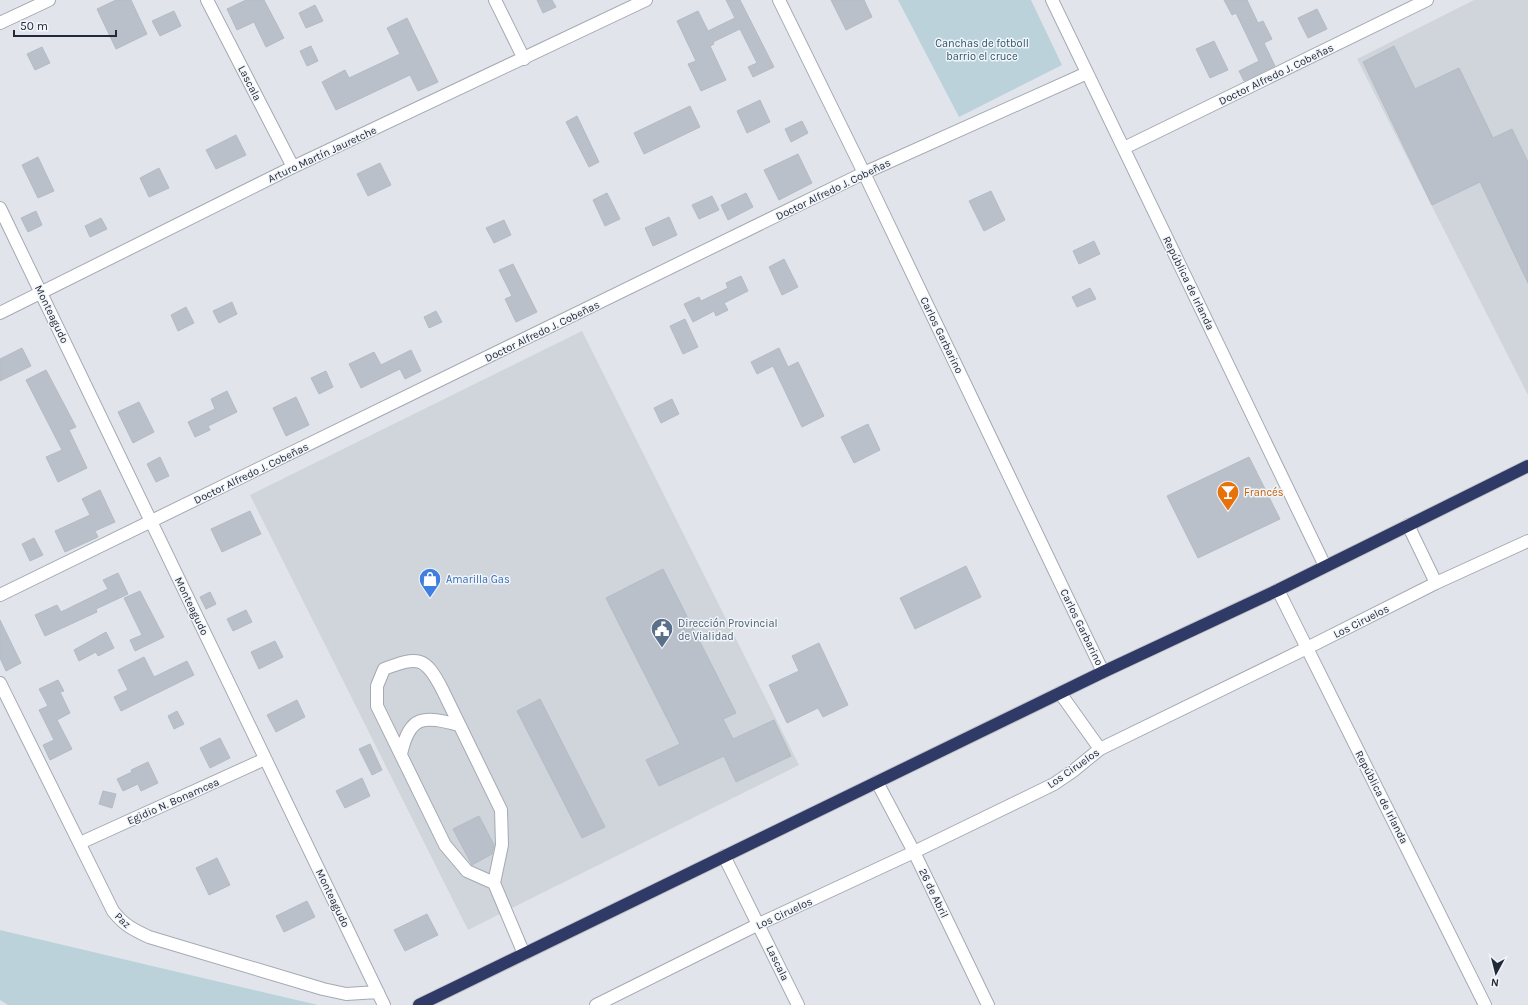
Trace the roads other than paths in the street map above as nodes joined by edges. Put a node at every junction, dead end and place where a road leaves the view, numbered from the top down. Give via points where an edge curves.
1 (49, 0) edge
2 (207, 0) edge
3 (494, 0) edge
4 (646, 0) edge
5 (779, 0) edge
6 (1052, 0) edge
7 (1427, 0) edge
8 (0, 23) edge
9 (524, 59) junction
10 (1086, 73) junction
11 (1124, 148) junction
12 (293, 167) junction
13 (864, 173) junction
14 (0, 208) edge
15 (42, 292) junction
16 (0, 313) edge
17 (1528, 466) edge
18 (151, 521) junction
19 (1408, 525) junction
20 (1528, 541) edge
21 (1325, 566) junction
22 (1436, 583) junction
23 (1278, 590) junction
24 (0, 595) edge
25 (1308, 648) junction
26 (1103, 672) junction
27 (0, 683) edge
28 (1060, 693) junction
29 (459, 725) junction
30 (1100, 749) junction
31 (401, 754) junction
32 (265, 759) junction
33 (876, 782) junction
34 (80, 843) junction
35 (914, 852) junction
36 (724, 856) junction
37 (494, 883) junction
38 (759, 924) junction
39 (524, 954) junction
40 (378, 992) junction
41 (433, 1002) edge
42 (384, 1005) edge
43 (419, 1005) edge
44 (596, 1005) edge
45 (798, 1005) edge
46 (988, 1005) edge
47 (1485, 1005) edge

1 - 8 street
2 - 12 street, Lascala
3 - 9 street
4 - 9 street, Arturo Martín Jauretche
5 - 13 street, Carlos Garbarino
6 - 10 street, República de Irlanda
7 - 11 street, Doctor Alfredo J. Cobeñas
9 - 12 street, Arturo Martín Jauretche
10 - 11 street, República de Irlanda
10 - 13 street, Doctor Alfredo J. Cobeñas
11 - 21 street, República de Irlanda
12 - 15 street, Arturo Martín Jauretche
13 - 18 street, Doctor Alfredo J. Cobeñas
13 - 26 street, Carlos Garbarino
14 - 15 street, Monteagudo
15 - 16 street, Arturo Martín Jauretche
15 - 18 street, Monteagudo
17 - 19 highway
18 - 24 street, Doctor Alfredo J. Cobeñas
18 - 32 street, Monteagudo
19 - 21 highway
19 - 22 street
20 - 22 street, Los Ciruelos
21 - 23 highway
22 - 25 street, Los Ciruelos
23 - 25 street, República de Irlanda
23 - 26 highway
25 - 30 street, Los Ciruelos
25 - 47 street, República de Irlanda
26 - 28 highway
27 - 34 street, Paz
28 - 30 street
28 - 33 highway
29 - 31 street via 436,719 420,721 411,727 404,739
29 - 31 street via 432,671 420,661 405,661 384,669 376,686 377,706
29 - 37 street via 501,810 502,845
30 - 35 street, Los Ciruelos via 1054,784
31 - 37 street via 446,845 467,871
32 - 34 street, Egidio N. Bonamcea
32 - 40 street, Monteagudo
33 - 35 street, 26 de Abril
33 - 36 highway
34 - 40 street, Paz via 113,910 122,922 132,929 149,937 323,989 346,994
35 - 38 street, Los Ciruelos
35 - 46 street, 26 de Abril
36 - 38 street, Lascala
36 - 39 highway
37 - 39 street
38 - 44 street, Los Ciruelos
38 - 45 street, Lascala
39 - 41 highway
40 - 42 street, Monteagudo
41 - 43 highway

